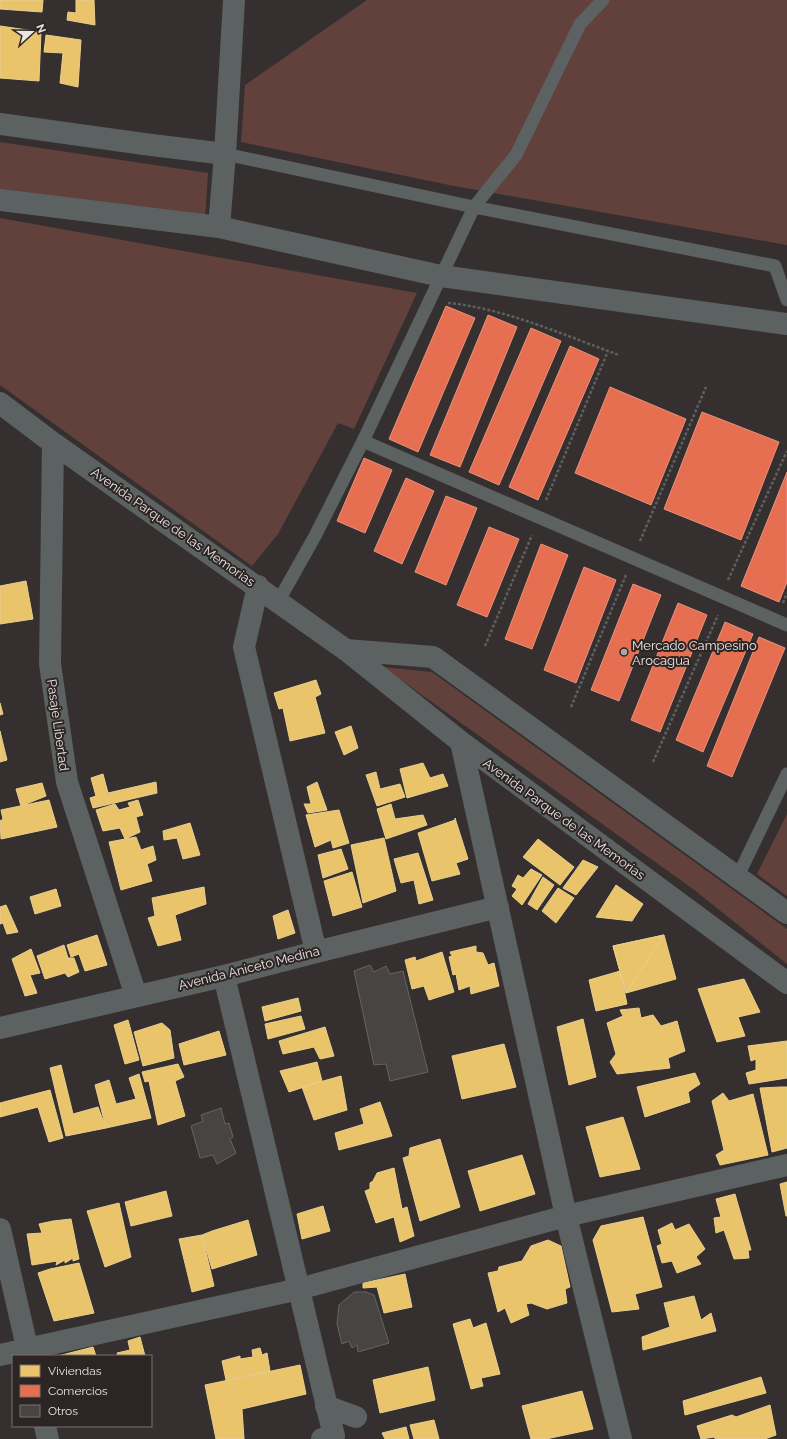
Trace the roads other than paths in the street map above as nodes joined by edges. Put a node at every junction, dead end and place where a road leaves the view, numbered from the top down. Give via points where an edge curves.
1 (234, 0) edge
2 (603, 0) edge
3 (0, 124) edge
4 (225, 154) junction
5 (0, 200) edge
6 (474, 207) junction
7 (219, 227) junction
8 (441, 276) junction
9 (787, 300) edge
10 (787, 324) edge
11 (0, 403) edge
12 (363, 441) junction
13 (53, 443) junction
14 (258, 586) junction
15 (278, 602) junction
16 (787, 625) edge
17 (346, 650) junction
18 (461, 742) junction
19 (787, 774) edge
20 (738, 876) junction
21 (498, 907) junction
22 (787, 913) edge
23 (316, 952) junction
24 (224, 976) junction
25 (787, 983) edge
26 (136, 996) junction
27 (0, 1028) edge
28 (787, 1165) edge
29 (566, 1216) junction
30 (0, 1229) edge
31 (299, 1289) junction
32 (28, 1352) edge
33 (0, 1355) edge
34 (326, 1406) junction
35 (356, 1417) dead end
36 (45, 1427) edge
37 (48, 1439) edge
38 (322, 1439) edge
39 (621, 1439) edge

1 - 4 street
2 - 6 lane via 580,24 516,155
3 - 4 street
4 - 6 lane
4 - 7 street
5 - 7 street
6 - 8 lane
6 - 9 lane via 775,266
7 - 8 street
8 - 10 street
8 - 12 lane
11 - 13 street, Avenida Parque de las Memorias
12 - 15 lane
12 - 16 lane
13 - 14 street, Avenida Parque de las Memorias
13 - 26 street, Pasaje Libertad via 50,664 67,782
14 - 15 street, Avenida Parque de las Memorias
14 - 23 street via 244,646
15 - 17 street, Avenida Parque de las Memorias
17 - 18 street, Avenida Parque de las Memorias
17 - 20 street via 433,657
18 - 21 street
18 - 25 street, Avenida Parque de las Memorias
19 - 20 lane
20 - 22 street
21 - 23 street, Avenida Aniceto Medina
21 - 29 street
23 - 24 street, Avenida Aniceto Medina
24 - 26 street, Avenida Aniceto Medina
24 - 31 street
26 - 27 street, Avenida Aniceto Medina
28 - 29 street
29 - 31 street
29 - 39 street
30 - 32 street
31 - 32 street
31 - 34 street
32 - 33 street
34 - 35 street
34 - 38 street via 334,1436
36 - 37 street

